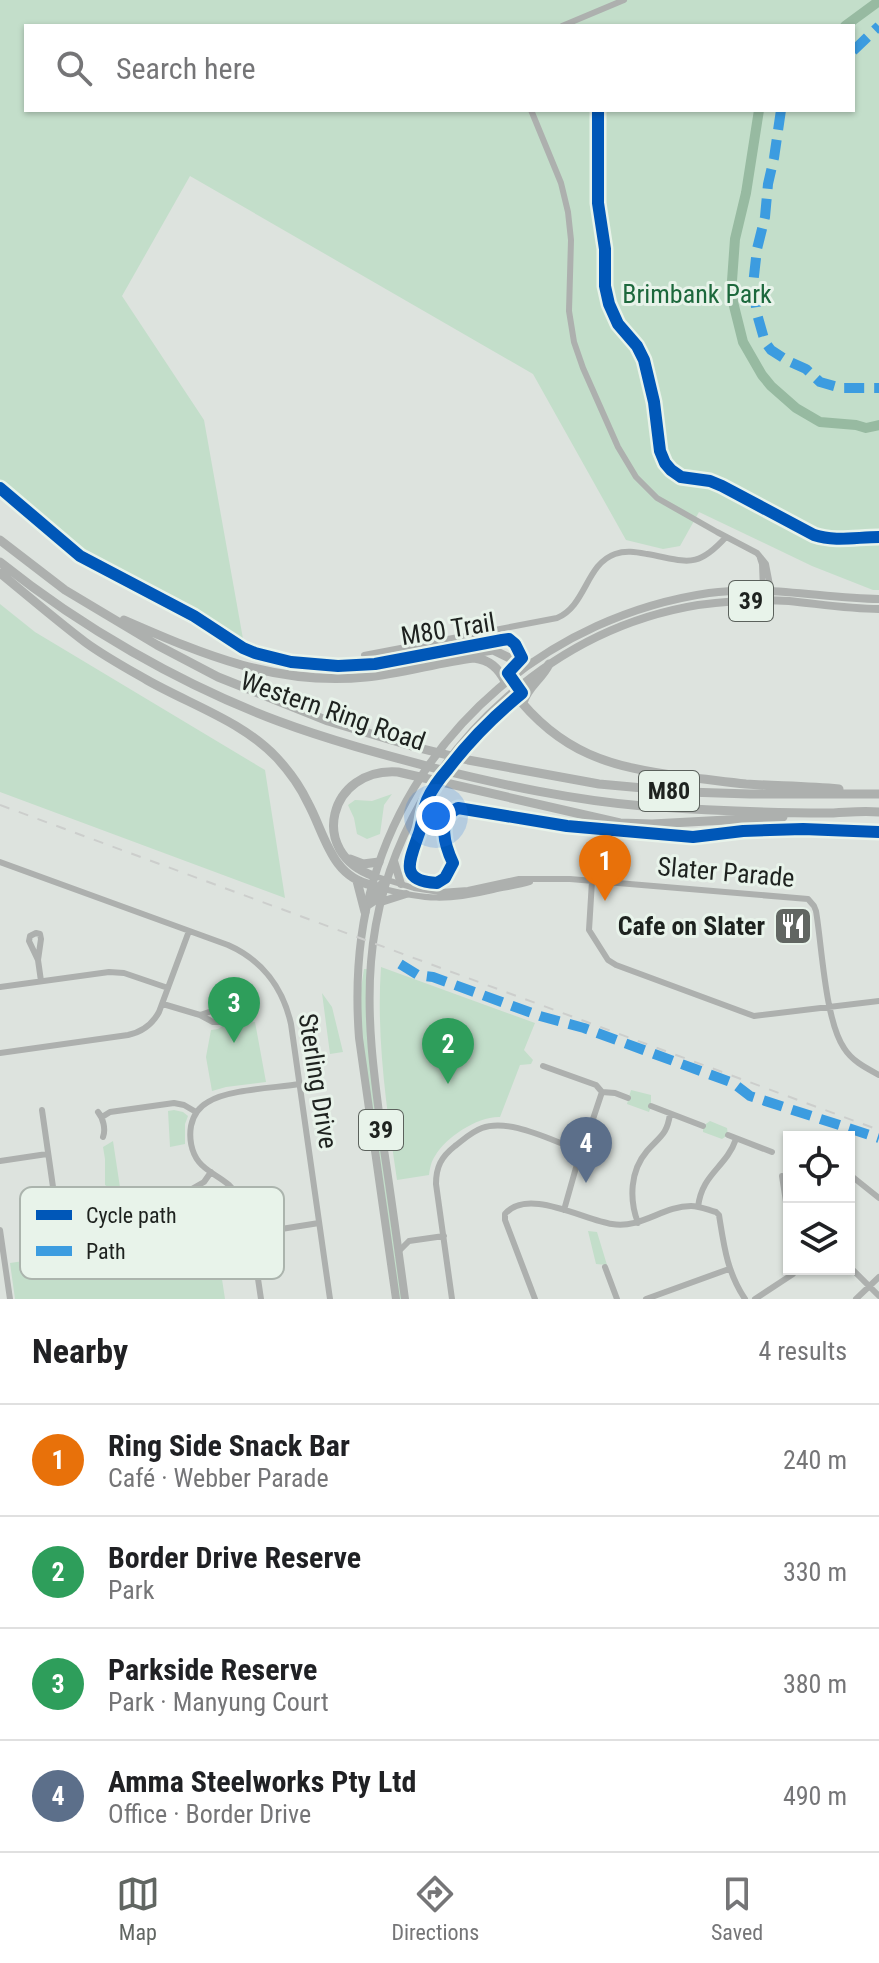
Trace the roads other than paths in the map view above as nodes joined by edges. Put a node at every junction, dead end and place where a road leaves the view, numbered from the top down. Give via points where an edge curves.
1 (624, 0) edge
2 (567, 24) edge
3 (532, 112) edge
4 (726, 537) junction
5 (0, 540) edge
6 (0, 562) edge
7 (0, 573) edge
8 (769, 594) junction
9 (879, 599) edge
10 (88, 604) junction
11 (879, 609) edge
12 (364, 655) dead end
13 (530, 663) junction
14 (549, 664) junction
15 (409, 670) junction
16 (505, 681) junction
17 (513, 692) junction
18 (523, 703) junction
19 (876, 794) edge
20 (879, 812) edge
21 (826, 813) junction
22 (344, 856) junction
23 (394, 860) junction
24 (0, 862) edge
25 (379, 862) junction
26 (357, 880) junction
27 (537, 880) junction
28 (592, 881) junction
29 (379, 883) junction
30 (401, 884) junction
31 (406, 894) junction
32 (381, 902) junction
33 (366, 909) junction
34 (189, 931) junction
35 (38, 960) dead end
36 (41, 981) junction
37 (0, 987) edge
38 (168, 988) junction
39 (879, 1001) edge
40 (163, 1004) junction
41 (830, 1007) junction
42 (200, 1015) dead end
43 (0, 1053) edge
44 (543, 1066) dead end
45 (879, 1075) edge
46 (300, 1084) junction
47 (602, 1092) junction
48 (628, 1098) dead end
49 (651, 1106) dead end
50 (42, 1110) dead end
51 (196, 1112) junction
52 (670, 1114) junction
53 (703, 1126) dead end
54 (728, 1135) dead end
55 (103, 1137) dead end
56 (736, 1139) junction
57 (577, 1150) junction
58 (772, 1152) dead end
59 (47, 1154) junction
60 (0, 1161) edge
61 (211, 1172) junction
62 (782, 1175) dead end
63 (855, 1179) edge
64 (53, 1187) edge
65 (195, 1187) edge
66 (231, 1187) edge
67 (879, 1198) edge
68 (786, 1203) edge
69 (698, 1207) junction
70 (564, 1210) junction
71 (319, 1223) junction
72 (638, 1223) junction
73 (284, 1229) edge
74 (0, 1230) edge
75 (396, 1234) junction
76 (444, 1236) junction
77 (409, 1241) junction
78 (399, 1251) junction
79 (605, 1267) dead end
80 (729, 1269) junction
81 (855, 1272) edge
82 (791, 1275) edge
83 (879, 1277) edge
84 (258, 1279) edge
85 (870, 1286) junction
86 (879, 1296) edge
87 (10, 1299) edge
88 (261, 1299) edge
89 (330, 1299) edge
90 (396, 1299) edge
91 (405, 1299) edge
92 (452, 1299) edge
93 (535, 1299) edge
94 (617, 1299) edge
95 (646, 1299) edge
96 (745, 1299) edge
97 (755, 1299) edge
98 (856, 1299) edge

1 - 2 street
3 - 4 street via 568,212 574,342 613,437 649,492
4 - 8 street via 757,553 766,564
4 - 12 street via 697,560 631,551 609,557 576,604 557,618
5 - 10 highway, Western Ring Road / M80
6 - 21 highway, Western Ring Road / M80 via 73,615 181,677 263,715 356,747 497,783 604,802
7 - 26 highway via 108,657 265,746 302,792 333,858
8 - 9 main road, 39
8 - 11 main road, 39
8 - 13 main road, 39 via 712,592 635,610 590,628
8 - 14 main road, 39 via 649,617 583,643
10 - 15 highway via 258,670 340,678
10 - 19 highway, Western Ring Road / M80 via 188,662 266,697 328,721 468,760 656,790
13 - 15 highway via 487,650
13 - 16 main road, 39
14 - 17 main road, 39
14 - 18 highway
15 - 16 highway via 481,659 495,666
16 - 17 main road
16 - 25 main road, 39 via 469,714 412,790
17 - 18 highway
17 - 23 main road, 39 via 459,746 426,793
18 - 19 highway via 566,742 625,767
20 - 21 highway, Western Ring Road / M80
21 - 22 highway via 620,823 386,771 359,780 339,802 334,832
22 - 25 highway via 363,864
22 - 29 highway
23 - 29 main road, 39
23 - 30 main road
24 - 34 street, Sterling Drive
25 - 29 main road, 39
26 - 29 highway
26 - 33 highway
27 - 28 street, Slater Parade
27 - 30 street, Slater Parade via 446,892
27 - 31 street, Slater Parade via 462,897
28 - 41 street via 589,930 611,963 754,1016
28 - 41 street, Slater Parade via 808,899 816,911
29 - 30 street, Slater Parade
29 - 31 street, Slater Parade
29 - 32 main road, 39
29 - 33 main road, 39
31 - 32 main road
32 - 75 main road, 39 via 369,1012
33 - 90 main road, 39 via 359,956 359,1038
34 - 38 street
34 - 46 street, Sterling Drive via 243,953 273,981 290,1017
35 - 36 street
36 - 37 street
36 - 38 street via 109,972
38 - 40 street
39 - 41 street
40 - 42 street
40 - 43 street via 148,1026 132,1034
41 - 45 street, Slater Parade via 844,1049
44 - 47 street
46 - 51 street via 227,1095
46 - 71 street, Sterling Drive
47 - 48 street
47 - 57 street via 585,1143
49 - 52 street
50 - 59 street
51 - 55 street via 174,1103 100,1114
51 - 61 street via 192,1149
52 - 53 street
52 - 72 street via 668,1128 644,1154 634,1177
54 - 56 street
56 - 58 street
56 - 69 street via 730,1155 706,1181
57 - 70 street
57 - 76 street via 503,1126 470,1134 437,1166
59 - 60 street
59 - 64 street
61 - 65 street
61 - 66 street
62 - 68 street
63 - 67 street
69 - 72 street via 669,1210
69 - 80 street via 719,1215
70 - 72 street via 617,1225
70 - 93 street via 528,1204 505,1214
71 - 73 street
71 - 89 street, Sterling Drive
74 - 87 street
75 - 77 street
75 - 78 main road, 39
76 - 77 street
76 - 92 street
77 - 78 street
78 - 91 main road, 39
79 - 94 street
80 - 95 street
80 - 96 street
81 - 85 street
82 - 97 street
83 - 85 street
84 - 88 street
85 - 86 street
85 - 98 street

